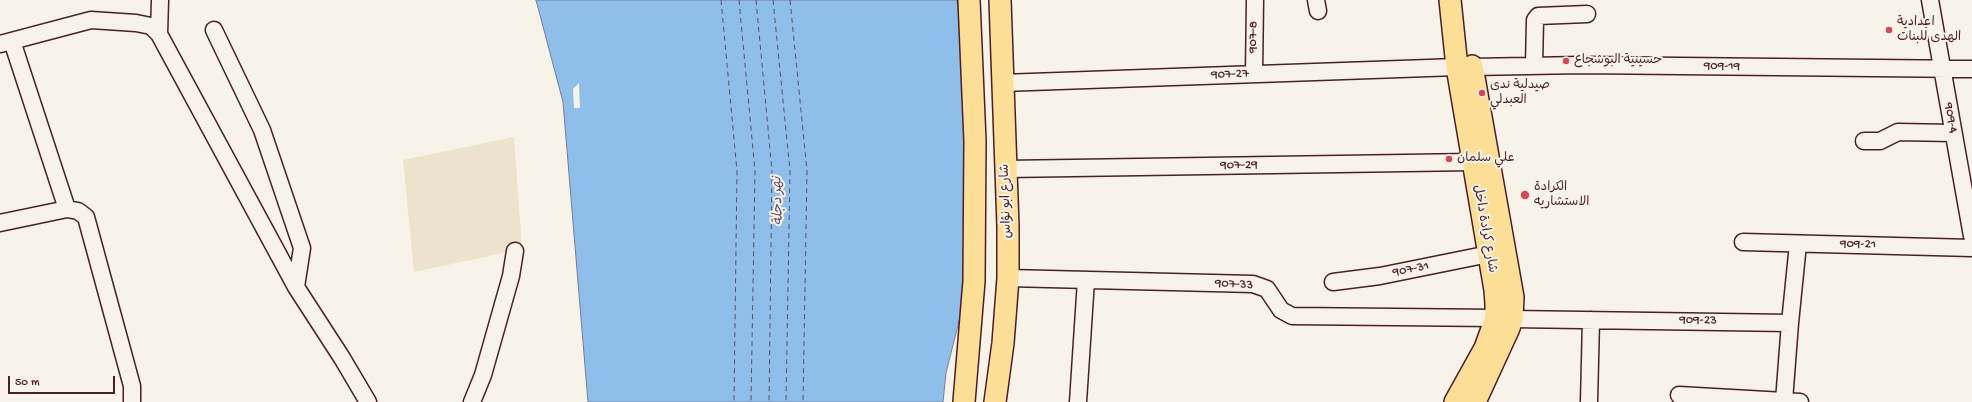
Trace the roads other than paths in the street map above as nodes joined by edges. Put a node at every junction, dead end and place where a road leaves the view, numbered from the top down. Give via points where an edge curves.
1 (160, 0) edge
2 (969, 0) edge
3 (1000, 0) edge
4 (1254, 0) edge
5 (1450, 0) edge
6 (1462, 0) edge
7 (1930, 0) edge
8 (1587, 14) dead end
9 (214, 30) dead end
10 (159, 34) junction
11 (6, 43) edge
12 (1534, 66) junction
13 (1465, 67) junction
14 (1972, 69) edge
15 (1942, 70) junction
16 (1254, 74) junction
17 (1002, 83) junction
18 (1953, 132) junction
19 (1864, 141) dead end
20 (1472, 162) junction
21 (1006, 169) junction
22 (67, 209) junction
23 (0, 223) edge
24 (1972, 236) edge
25 (1743, 242) dead end
26 (1798, 244) junction
27 (1972, 248) edge
28 (515, 251) dead end
29 (1489, 254) junction
30 (1008, 278) junction
31 (1086, 280) junction
32 (1333, 282) dead end
33 (296, 287) junction
34 (1504, 319) junction
35 (1591, 320) junction
36 (1790, 322) junction
37 (1679, 395) dead end
38 (1784, 401) junction
39 (132, 402) edge
40 (368, 402) edge
41 (472, 402) edge
42 (964, 402) edge
43 (995, 402) edge
44 (1078, 402) edge
45 (1455, 402) edge
46 (1474, 402) edge
47 (1589, 402) edge
48 (1800, 402) edge

1 - 10 street
2 - 42 main road via 975,157 974,281
3 - 17 main road, شارع ابو نؤاس
4 - 16 street, 907-8
5 - 13 main road, شارع كرادة داخل
6 - 13 main road, شارع كرادة داخل
7 - 15 street, 909-4
8 - 12 street via 1538,16 1535,20
9 - 33 street via 262,130 302,248
10 - 11 street via 151,26 91,20
10 - 33 street
11 - 22 street
12 - 13 street, 909-19
12 - 15 street, 909-19
13 - 16 street, 907-27
13 - 20 main road, شارع كرادة داخل
13 - 34 main road, شارع كرادة داخل via 1513,297
14 - 15 street, 909-19
15 - 18 street, 909-4
16 - 17 street, 907-27
17 - 21 main road, شارع ابو نؤاس
18 - 19 street via 1898,132 1880,141
18 - 24 street, 909-4
20 - 21 street, 907-29
20 - 29 main road, شارع كرادة داخل
21 - 30 main road, شارع ابو نؤاس
22 - 23 street
22 - 39 street via 78,211 86,217 132,386
25 - 26 street, 909-21
26 - 27 street, 909-21
26 - 36 street
28 - 41 street via 512,276 483,375
29 - 32 street, 907-31 via 1380,276
29 - 34 main road, شارع كرادة داخل via 1495,290
30 - 31 street, 907-33
30 - 43 main road, شارع ابو نؤاس
31 - 34 street, 907-33 via 1253,284 1267,289 1281,310 1292,316
31 - 44 street
33 - 40 street
34 - 35 street, 909-23
34 - 45 main road, شارع كرادة داخل
34 - 46 main road, شارع كرادة داخل via 1503,345
35 - 36 street, 909-23
35 - 47 street
36 - 38 street
37 - 38 street
38 - 48 street

